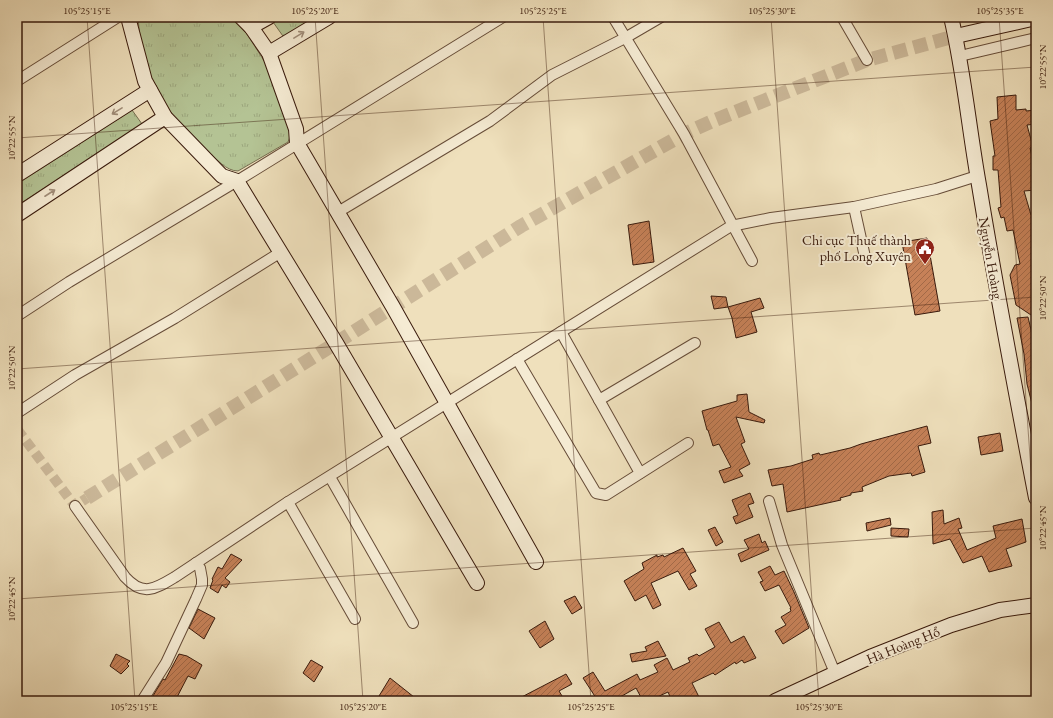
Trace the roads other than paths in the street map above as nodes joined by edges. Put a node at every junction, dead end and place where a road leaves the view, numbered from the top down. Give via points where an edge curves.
1 (118, 17) edge
2 (128, 17) edge
3 (241, 17) edge
4 (269, 17) edge
5 (329, 17) edge
6 (503, 17) edge
7 (613, 17) edge
8 (661, 17) edge
9 (842, 17) edge
10 (951, 17) edge
11 (1036, 18) edge
12 (251, 27) junction
13 (956, 36) junction
14 (625, 38) junction
15 (1036, 38) edge
16 (269, 53) junction
17 (960, 56) junction
18 (867, 60) dead end
19 (17, 81) edge
20 (150, 90) junction
21 (165, 117) junction
22 (297, 143) junction
23 (17, 174) edge
24 (977, 176) junction
25 (237, 181) junction
26 (854, 207) junction
27 (338, 212) junction
28 (17, 215) edge
29 (733, 226) junction
30 (280, 252) junction
31 (865, 256) dead end
32 (752, 261) dead end
33 (17, 316) edge
34 (562, 332) junction
35 (695, 343) dead end
36 (517, 359) junction
37 (599, 400) junction
38 (447, 402) junction
39 (17, 413) edge
40 (391, 437) junction
41 (688, 443) dead end
42 (640, 473) junction
43 (330, 477) junction
44 (1036, 498) edge
45 (769, 501) dead end
46 (288, 502) junction
47 (75, 506) dead end
48 (536, 562) dead end
49 (196, 563) junction
50 (477, 583) dead end
51 (1036, 605) edge
52 (355, 619) dead end
53 (413, 623) dead end
54 (832, 667) junction
55 (142, 701) edge
56 (775, 701) edge

1 - 19 street
2 - 20 street via 145,82
3 - 12 street
4 - 12 street
16 -> 5 street
6 - 22 street
7 - 14 street
8 - 14 street
9 - 18 street
10 - 13 street, Nguyễn Hoàng
11 - 13 street
12 - 16 street
13 - 17 street, Nguyễn Hoàng
14 - 27 street via 552,75 490,121
14 - 29 street via 684,134
15 - 17 street
16 - 22 street via 296,129
17 - 24 street, Nguyễn Hoàng
20 - 21 street
20 -> 23 street
21 - 25 street via 222,176
28 -> 21 street
22 - 25 street
22 - 27 street
24 - 26 street via 936,189
24 - 44 street, Nguyễn Hoàng
25 - 30 street
25 - 33 street
26 - 29 street via 771,218
26 - 31 street
27 - 38 street
29 - 32 street
29 - 34 street
30 - 39 street via 175,318 75,375
30 - 40 street
34 - 36 street
34 - 37 street
35 - 37 street
36 - 38 street
36 - 42 street via 596,493 606,495
37 - 42 street
38 - 40 street
38 - 48 street
40 - 43 street
40 - 50 street
41 - 42 street
43 - 46 street
43 - 53 street
45 - 54 street via 782,545
46 - 49 street
46 - 52 street
47 - 49 street via 125,577 139,588 157,588
49 - 55 street via 200,568 202,585 166,663
51 - 54 street, Hà Hoàng Hổ via 1000,610 951,625 870,658
54 - 56 street, Hà Hoàng Hổ

